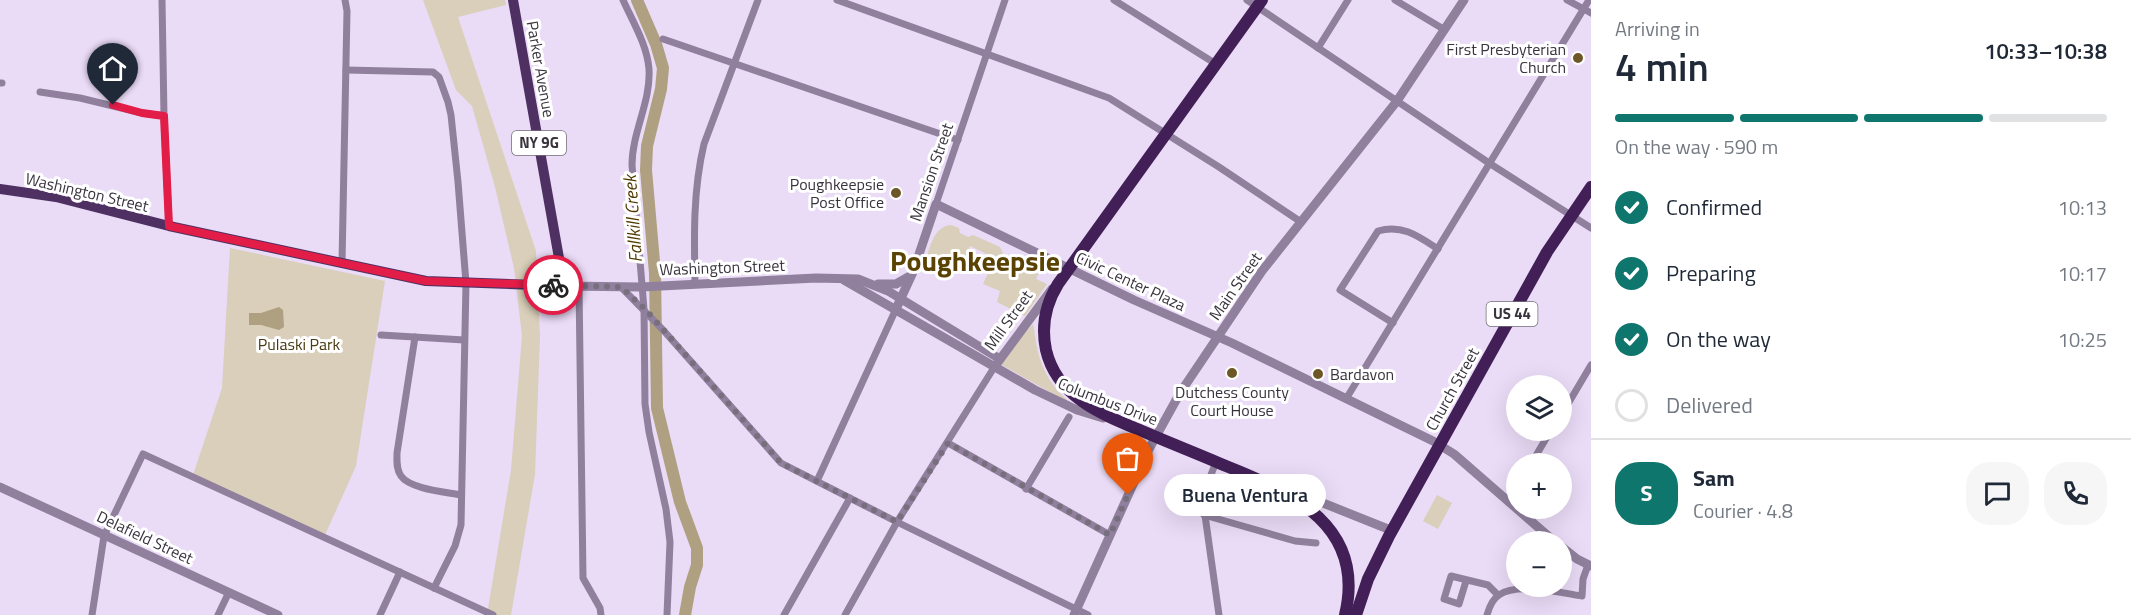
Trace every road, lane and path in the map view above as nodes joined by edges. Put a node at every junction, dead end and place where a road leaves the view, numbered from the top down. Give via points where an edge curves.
1 (162, 0) edge
2 (345, 0) edge
3 (513, 0) edge
4 (623, 0) edge
5 (758, 0) edge
6 (837, 0) edge
7 (1005, 0) edge
8 (1114, 0) edge
9 (1348, 0) edge
10 (1395, 0) edge
11 (1464, 0) edge
12 (1567, 0) edge
13 (1589, 0) edge
14 (1255, 2) edge
15 (1583, 9) junction
16 (1591, 13) edge
17 (1445, 30) junction
18 (663, 39) dead end
19 (1318, 48) junction
20 (987, 55) junction
21 (734, 64) junction
22 (1216, 64) junction
23 (346, 70) junction
24 (40, 92) dead end
25 (1396, 101) junction
26 (164, 116) junction
27 (1166, 133) junction
28 (958, 140) junction
29 (1490, 163) junction
30 (1591, 188) edge
31 (0, 189) edge
32 (936, 204) junction
33 (1570, 215) junction
34 (1301, 222) junction
35 (169, 226) junction
36 (1591, 228) edge
37 (1438, 249) junction
38 (342, 263) junction
39 (1065, 274) junction
40 (911, 275) junction
41 (844, 280) junction
42 (866, 281) junction
43 (466, 283) junction
44 (695, 283) junction
45 (564, 285) junction
46 (579, 286) junction
47 (644, 286) junction
48 (621, 287) junction
49 (901, 299) junction
50 (644, 309) junction
51 (896, 309) junction
52 (1393, 323) junction
53 (381, 335) dead end
54 (415, 337) junction
55 (1217, 337) junction
56 (464, 340) junction
57 (998, 363) junction
58 (1591, 365) edge
59 (1572, 397) edge
60 (1346, 399) junction
61 (1069, 417) dead end
62 (1121, 423) junction
63 (1155, 437) junction
64 (948, 443) junction
65 (1440, 445) junction
66 (1216, 462) junction
67 (1251, 476) junction
68 (817, 481) junction
69 (0, 487) edge
70 (1026, 489) junction
71 (461, 495) junction
72 (850, 498) junction
73 (1506, 500) edge
74 (1204, 515) junction
75 (1528, 519) edge
76 (897, 522) junction
77 (1393, 531) junction
78 (1542, 531) edge
79 (1110, 535) junction
80 (105, 536) junction
81 (1316, 543) dead end
82 (1572, 554) edge
83 (1590, 566) edge
84 (400, 572) junction
85 (1466, 581) dead end
86 (434, 588) junction
87 (229, 592) junction
88 (1498, 595) junction
89 (1075, 613) edge
90 (92, 615) edge
91 (218, 615) edge
92 (278, 615) edge
93 (380, 615) edge
94 (492, 615) edge
95 (601, 615) edge
96 (667, 615) edge
97 (784, 615) edge
98 (845, 615) edge
99 (1088, 615) edge
100 (1219, 615) edge
101 (1346, 615) edge
102 (1356, 615) edge
103 (1487, 615) edge

1 - 26 street
2 - 23 street
3 - 45 main road, Parker Avenue / NY 9G
4 - 47 street via 645,52 649,72 632,156
5 - 21 street
6 - 20 street
7 - 20 street, Mansion Street
8 - 22 street
9 - 19 street
10 - 17 street
11 - 17 street, Main Street
12 - 15 street
13 - 15 street
14 - 19 street
14 - 22 highway, Mill Street
15 - 16 street
15 - 29 street
17 - 25 street, Main Street
18 - 21 street
19 - 25 street
20 - 27 street via 1093,91
20 - 28 street, Mansion Street
21 - 28 street
21 - 44 street via 701,160 696,195
22 - 27 highway, Mill Street
23 - 38 street
23 - 43 street via 433,72 439,77 451,115
24 - 26 street
25 - 29 street
25 - 34 street, Main Street
26 - 35 street
27 - 34 street
27 - 39 highway, Mill Street
28 - 32 street, Mansion Street
29 - 33 street
29 - 37 street
30 - 33 highway, Church Street / US 44
31 - 35 main road, Washington Street via 56,198
32 - 39 street, Civic Center Plaza
32 - 40 street, Mansion Street
33 - 36 street
33 - 65 highway, Church Street / US 44
34 - 55 street, Main Street
35 - 38 main road, Washington Street
37 - 52 street
37 - 52 street via 1403,229 1378,231 1340,290
38 - 43 main road, Washington Street via 426,281
39 - 55 street, Civic Center Plaza
39 - 57 street, Mill Street
39 - 62 highway via 1049,299 1045,316 1045,345 1050,362 1077,399
40 - 42 street via 896,284
40 - 49 street, Mansion Street
41 - 42 street, Washington Street
41 - 44 street, Washington Street
41 - 51 street, Washington Street
42 - 49 street, Washington Street
43 - 45 main road, Washington Street
43 - 56 street
44 - 47 street, Washington Street
45 - 46 street, Washington Street
46 - 48 street, Washington Street
46 - 95 street via 583,578
47 - 48 street, Washington Street
47 - 50 street
48 - 50 street
49 - 51 street, Mansion Street
49 - 57 street, Columbus Drive
50 - 68 street via 781,463
50 - 96 street via 645,404 670,543
51 - 57 street, Columbus Drive
51 - 68 street, Mansion Street
52 - 60 street
53 - 54 street
54 - 56 street
54 - 71 street via 397,465 401,476 411,484
55 - 60 street, Civic Center Plaza
55 - 63 street, Main Street
56 - 71 street
57 - 62 street, Columbus Drive via 1035,390 1067,406
57 - 64 street, Mill Street
58 - 59 street
60 - 65 street, Civic Center Plaza
61 - 70 street
62 - 63 highway, Columbus Drive
63 - 66 highway, Columbus Drive
63 - 79 street, Main Street
64 - 70 street
64 - 76 street, Mill Street
65 - 73 street, Civic Center Plaza
65 - 77 highway, Church Street / US 44
66 - 67 highway, Columbus Drive
66 - 74 street via 1205,490
67 - 77 street, Columbus Drive
67 - 101 highway, Columbus Drive via 1306,506 1331,531 1348,573
68 - 72 street
69 - 80 street, Delafield Street
70 - 79 street
71 - 86 street via 459,534
72 - 76 street
72 - 97 street
74 - 81 street via 1295,542
74 - 100 street
75 - 78 street, Civic Center Plaza
76 - 89 street
76 - 98 street, Mill Street
77 - 102 highway, Church Street / US 44 via 1368,579
79 - 89 street, Main Street
80 - 84 street via 143,454
80 - 87 street, Delafield Street
80 - 90 street
82 - 83 street
83 - 88 street via 1583,579 1582,596 1534,589
84 - 86 street
84 - 93 street
85 - 88 street via 1488,585
86 - 94 street
87 - 91 street
87 - 92 street, Delafield Street
88 - 103 street
89 - 99 street

